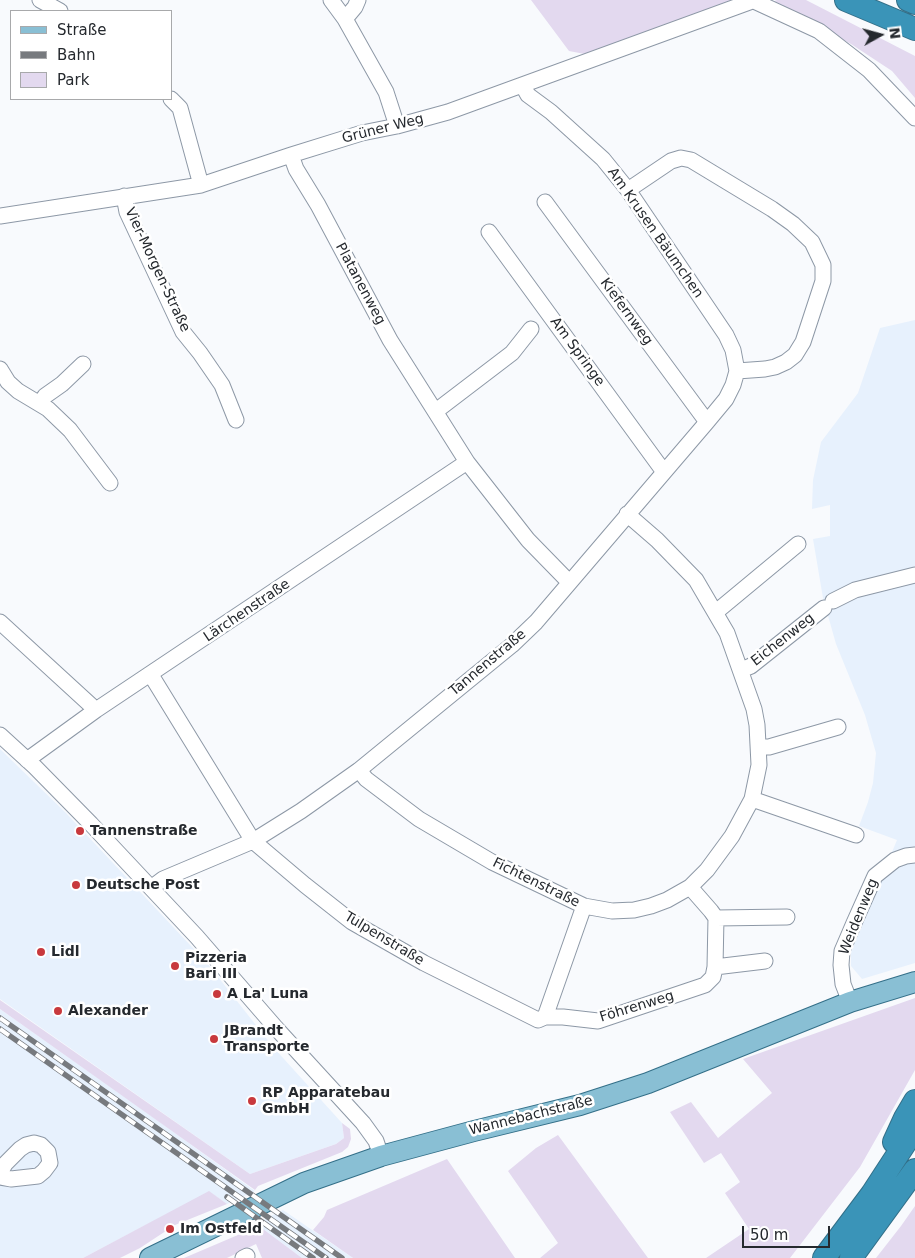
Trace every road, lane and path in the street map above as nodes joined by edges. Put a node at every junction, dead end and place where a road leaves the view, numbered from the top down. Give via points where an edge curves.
1 (40, 0) edge
2 (331, 0) edge
3 (358, 0) edge
4 (754, 0) edge
5 (846, 0) edge
6 (908, 0) edge
7 (915, 3) edge
8 (58, 10) edge
9 (879, 15) junction
10 (345, 19) junction
11 (915, 29) edge
12 (915, 38) edge
13 (523, 86) junction
14 (172, 100) edge
15 (915, 118) edge
16 (397, 126) junction
17 (291, 155) junction
18 (201, 185) junction
19 (628, 190) junction
20 (124, 196) junction
21 (545, 202) dead end
22 (0, 216) edge
23 (490, 232) dead end
24 (531, 329) dead end
25 (83, 364) dead end
26 (0, 369) edge
27 (737, 371) junction
28 (40, 403) junction
29 (436, 411) junction
30 (236, 420) dead end
31 (707, 422) junction
32 (467, 462) junction
33 (664, 472) junction
34 (110, 483) dead end
35 (628, 514) junction
36 (798, 544) dead end
37 (915, 575) edge
38 (569, 582) junction
39 (716, 612) junction
40 (0, 622) edge
41 (741, 670) junction
42 (151, 675) junction
43 (96, 710) junction
44 (838, 727) dead end
45 (0, 735) edge
46 (759, 748) junction
47 (27, 760) junction
48 (359, 770) junction
49 (752, 799) junction
50 (856, 835) dead end
51 (253, 840) junction
52 (915, 855) edge
53 (690, 887) junction
54 (151, 888) junction
55 (584, 906) junction
56 (716, 918) junction
57 (787, 918) dead end
58 (765, 961) dead end
59 (715, 967) junction
60 (915, 982) edge
61 (850, 1002) junction
62 (545, 1017) junction
63 (915, 1101) edge
64 (915, 1128) edge
65 (381, 1156) junction
66 (915, 1170) edge
67 (0, 1173) edge
68 (0, 1177) edge
69 (872, 1194) junction
70 (150, 1258) edge
71 (824, 1258) edge
72 (851, 1258) edge

1 - 8 street
2 - 10 street
3 - 10 street
4 - 13 street, Grüner Weg
4 - 15 street via 819,31 869,70
5 - 9 highway
6 - 7 highway
9 - 11 highway
9 - 12 highway
10 - 16 street via 386,92
13 - 16 street, Grüner Weg
13 - 19 street, Am Krusen Bäumchen via 528,95 588,145
14 - 18 street via 180,108
16 - 17 street, Grüner Weg
17 - 18 street, Grüner Weg
17 - 29 street, Platanenweg via 296,170 390,340
18 - 20 street, Grüner Weg
19 - 27 street, Am Krusen Bäumchen via 726,335
19 - 27 street via 671,162 681,158 691,160 772,209 812,242 823,266 823,281 803,342 786,362 765,369
20 - 22 street, Grüner Weg
20 - 30 street, Vier-Morgen-Straße via 127,212 183,332 222,385
21 - 31 street, Kiefernweg
23 - 33 street, Am Springe
24 - 29 street via 512,353
25 - 28 street
26 - 28 street via 18,391
27 - 31 street, Tannenstraße via 734,385
28 - 34 street via 70,430
29 - 32 street, Platanenweg
31 - 33 street, Tannenstraße
32 - 38 street, Platanenweg via 528,540
32 - 42 street, Lärchenstraße
33 - 35 street, Tannenstraße
35 - 38 street, Tannenstraße
35 - 39 street, Fichtenstraße via 696,580
36 - 39 street
37 - 41 street, Eichenweg via 855,590 829,604 751,666
38 - 48 street, Tannenstraße via 512,645
39 - 41 street, Fichtenstraße
40 - 43 street
41 - 46 street, Fichtenstraße via 754,709
42 - 43 street, Lärchenstraße
42 - 51 street, Tulpenstraße
43 - 47 street, Lärchenstraße
44 - 46 street
45 - 47 street
46 - 49 street, Fichtenstraße
47 - 54 street
48 - 51 street, Tannenstraße
48 - 55 street, Fichtenstraße via 419,820 492,862
49 - 50 street
49 - 53 street, Fichtenstraße via 720,855
51 - 54 street, Tannenstraße via 163,879
51 - 62 street, Tulpenstraße via 352,922 424,963 538,1020
52 - 61 street, Weidenweg via 894,860 875,876 854,923 842,951 841,965 843,984
53 - 55 street, Fichtenstraße via 668,900 634,910 612,911
53 - 56 street
54 - 65 street via 363,1123 376,1141
55 - 62 street
56 - 57 street
56 - 59 street
58 - 59 street
59 - 62 street, Föhrenweg via 713,976 705,985 598,1021
60 - 61 main road, Wannebachstraße
61 - 65 main road, Wannebachstraße via 648,1083 580,1105
63 - 69 highway
64 - 69 highway
65 - 70 main road, Wannebachstraße via 304,1183
66 - 72 highway
67 - 68 street via 26,1145 41,1144 48,1152 50,1163 38,1176
69 - 71 highway

